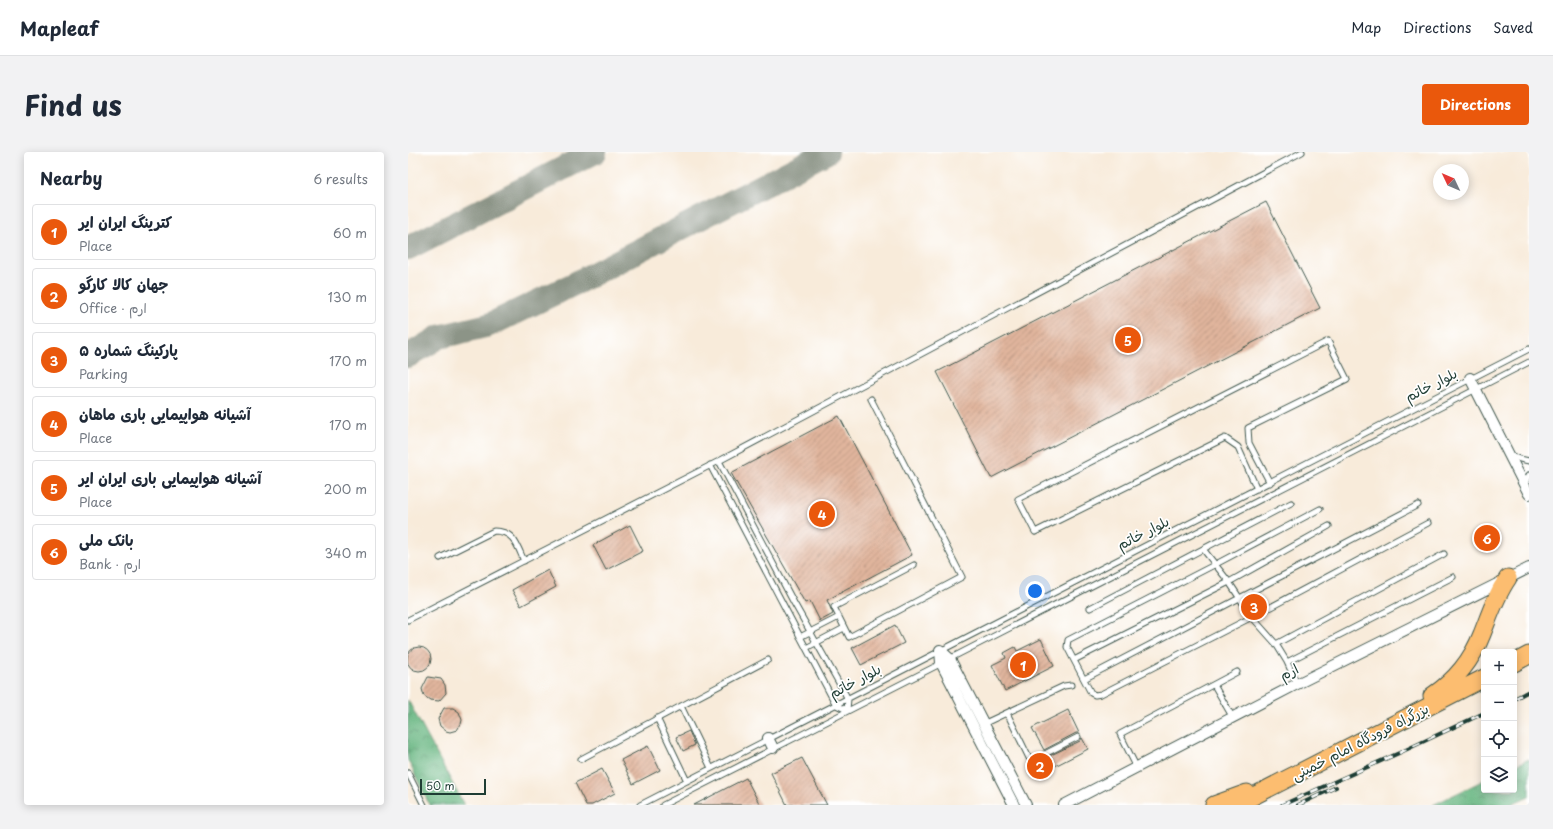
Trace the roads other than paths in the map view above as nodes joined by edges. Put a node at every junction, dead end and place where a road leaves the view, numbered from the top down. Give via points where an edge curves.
1 (1302, 152) edge
2 (1529, 349) edge
3 (1529, 362) edge
4 (1470, 378) junction
5 (1476, 390) junction
6 (871, 399) dead end
7 (1509, 454) junction
8 (719, 461) junction
9 (1529, 461) edge
10 (710, 465) junction
11 (1529, 475) edge
12 (1270, 483) junction
13 (1527, 488) edge
14 (1257, 489) junction
15 (1291, 503) dead end
16 (1418, 505) dead end
17 (1320, 509) dead end
18 (1428, 523) dead end
19 (1329, 526) dead end
20 (1203, 549) junction
21 (1444, 554) dead end
22 (440, 558) dead end
23 (524, 561) junction
24 (1216, 564) junction
25 (914, 565) dead end
26 (1529, 568) edge
27 (1453, 577) dead end
28 (1508, 578) junction
29 (1229, 582) junction
30 (1239, 598) junction
31 (1090, 608) dead end
32 (839, 617) junction
33 (1252, 617) junction
34 (408, 620) edge
35 (844, 628) junction
36 (810, 631) junction
37 (800, 637) junction
38 (816, 643) junction
39 (1276, 644) junction
40 (806, 648) junction
41 (940, 650) junction
42 (1529, 656) edge
43 (768, 660) dead end
44 (1074, 660) junction
45 (946, 661) junction
46 (1287, 662) junction
47 (1517, 662) edge
48 (1237, 672) dead end
49 (1084, 679) junction
50 (1481, 680) edge
51 (1214, 684) junction
52 (1297, 684) junction
53 (1071, 685) dead end
54 (848, 699) junction
55 (836, 705) junction
56 (681, 706) junction
57 (847, 710) junction
58 (1007, 713) junction
59 (657, 718) junction
60 (1233, 718) junction
61 (984, 723) junction
62 (974, 728) junction
63 (1078, 737) dead end
64 (768, 738) junction
65 (1368, 738) junction
66 (773, 748) junction
67 (580, 759) dead end
68 (711, 768) junction
69 (1137, 768) junction
70 (408, 773) edge
71 (699, 775) junction
72 (1288, 778) junction
73 (687, 781) junction
74 (703, 784) junction
75 (424, 805) edge
76 (640, 805) edge
77 (663, 805) edge
78 (1014, 805) edge
79 (1026, 805) edge
80 (1064, 805) edge
81 (1214, 805) edge
82 (1236, 805) edge

1 - 8 lane
2 - 4 lane, بلوار خاتم
3 - 5 lane, بلوار خاتم
4 - 5 street
4 - 12 lane, بلوار خاتم
5 - 7 street
5 - 45 lane, بلوار خاتم
6 - 35 lane via 962,577 849,637
7 - 9 lane
7 - 13 street
8 - 10 lane
8 - 36 lane
10 - 23 lane
10 - 37 lane
11 - 13 lane
12 - 14 lane, بلوار خاتم
12 - 14 lane via 1249,443 1248,428 1347,379 1328,341 1018,499 1035,532 1224,438 1238,448
14 - 41 lane, بلوار خاتم
15 - 20 lane
16 - 30 lane
17 - 24 lane
18 - 33 lane
19 - 29 lane
20 - 24 lane
20 - 31 lane
21 - 39 lane
22 - 23 lane via 494,531 500,531 511,536
23 - 34 lane
24 - 29 lane
24 - 44 lane via 1068,640 1067,647
25 - 32 lane via 834,607
26 - 28 street, ارم
27 - 46 lane
28 - 52 street, ارم
28 - 65 highway via 1495,599 1471,658 1456,676 1442,690
29 - 30 lane
29 - 44 lane
30 - 33 lane
30 - 49 lane
32 - 35 lane
32 - 36 lane
33 - 39 lane
33 - 49 lane via 1101,694 1091,693
35 - 38 lane
36 - 37 lane
36 - 38 lane
37 - 40 lane
38 - 40 lane
38 - 54 lane
39 - 46 lane
40 - 55 lane
41 - 45 street
41 - 54 lane, بلوار خاتم
42 - 47 highway
43 - 56 lane
44 - 49 lane
45 - 57 lane, بلوار خاتم
45 - 61 street
45 - 62 street
46 - 52 lane
48 - 51 lane
50 - 65 highway, بزرگراه فرودگاه امام خمینی
51 - 60 lane
51 - 69 lane via 1120,734
52 - 60 street, ارم
53 - 58 lane
54 - 55 lane, بلوار خاتم
54 - 57 lane
55 - 57 lane
55 - 64 lane, بلوار خاتم
56 - 59 lane
56 - 68 lane
57 - 66 lane, بلوار خاتم
58 - 61 lane
58 - 63 lane via 1029,758 1033,760
59 - 67 lane
59 - 73 lane
60 - 69 street, ارم
61 - 62 lane
61 - 79 street
62 - 78 street
64 - 66 street
64 - 68 lane, بلوار خاتم
65 - 72 highway, بزرگراه فرودگاه امام خمینی
66 - 74 lane, بلوار خاتم
68 - 71 lane, بلوار خاتم
69 - 80 street, ارم
70 - 75 lane
71 - 73 lane, بلوار خاتم
71 - 74 lane
72 - 81 highway
72 - 82 highway, بزرگراه فرودگاه امام خمینی
73 - 76 lane, بلوار خاتم
74 - 77 lane, بلوار خاتم

